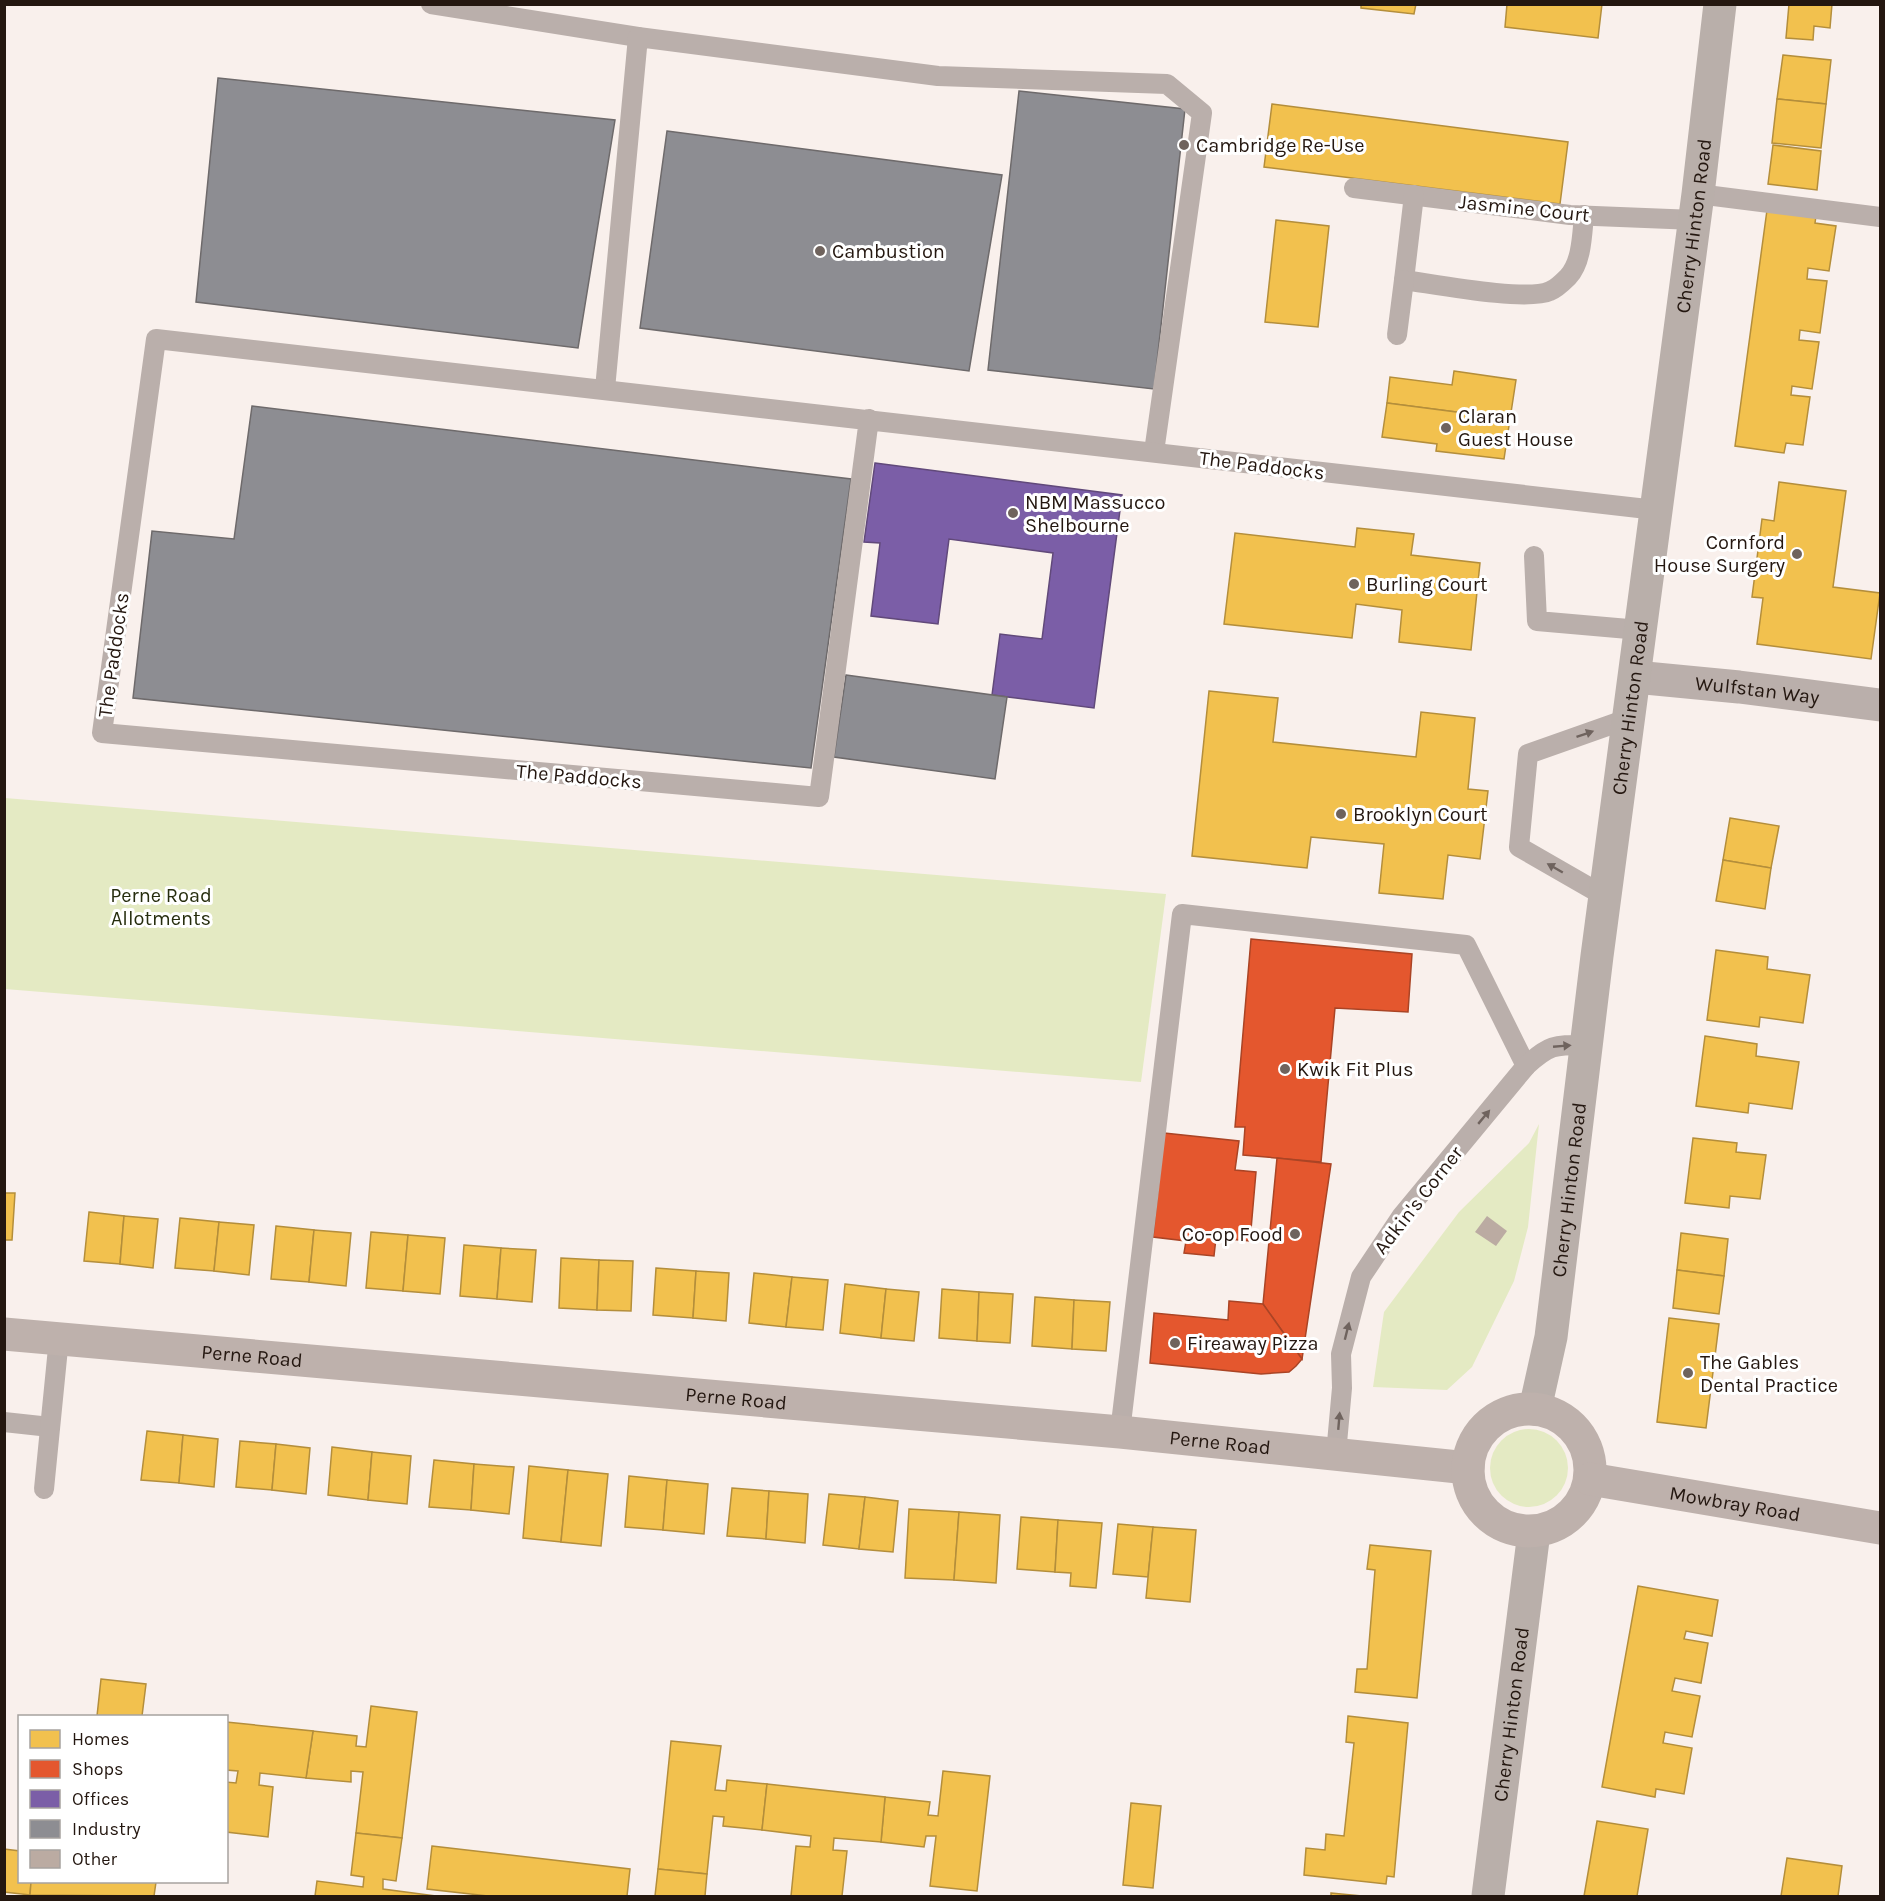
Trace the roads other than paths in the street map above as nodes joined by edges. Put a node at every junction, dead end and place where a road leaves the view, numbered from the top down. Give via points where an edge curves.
1 (431, 4) edge
2 (1720, 4) edge
3 (638, 37) junction
4 (1354, 188) dead end
5 (1414, 195) junction
6 (1696, 207) junction
7 (1584, 215) junction
8 (1881, 217) edge
9 (1404, 280) junction
10 (1397, 335) dead end
11 (605, 389) junction
12 (869, 419) junction
13 (1154, 452) junction
14 (1656, 510) junction
15 (1534, 556) dead end
16 (1640, 630) junction
17 (1635, 677) junction
18 (1881, 705) edge
19 (1630, 718) junction
20 (1606, 897) junction
21 (1587, 1045) junction
22 (1526, 1066) junction
23 (4, 1334) edge
24 (59, 1338) junction
25 (1535, 1408) junction
26 (4, 1422) edge
27 (50, 1427) junction
28 (1120, 1432) junction
29 (1336, 1454) junction
30 (1468, 1468) junction
31 (1590, 1479) junction
32 (44, 1489) dead end
33 (1881, 1528) edge
34 (1534, 1532) junction
35 (1488, 1896) edge

1 - 3 lane
2 - 6 street, Cherry Hinton Road
3 - 11 lane
3 - 13 lane via 938,76 1167,84 1202,113
4 - 5 lane, Jasmine Court
5 - 7 lane, Jasmine Court
5 - 9 lane
6 - 7 lane, Jasmine Court
6 - 8 lane, Jasmine Court
6 - 14 street, Cherry Hinton Road
7 - 9 lane via 1580,252 1570,276 1550,292 1501,293
9 - 10 lane
11 - 12 lane, The Paddocks
11 - 12 lane, The Paddocks via 156,339 102,733 819,797
12 - 13 lane, The Paddocks
13 - 14 lane, The Paddocks
14 - 16 street, Cherry Hinton Road
15 - 16 lane via 1537,621
16 - 17 street, Cherry Hinton Road
17 - 18 street, Wulfstan Way
17 - 19 street, Cherry Hinton Road
19 - 20 street, Cherry Hinton Road
20 -> 19 lane via 1519,846 1528,754
20 - 21 street, Cherry Hinton Road
22 -> 21 lane, Adkin's Corner via 1556,1045
21 - 25 street, Cherry Hinton Road via 1551,1337
22 - 28 lane via 1466,945 1182,914
29 -> 22 lane, Adkin's Corner via 1341,1354 1361,1277 1401,1217
23 - 24 main road, Perne Road
24 - 27 lane
24 - 28 main road, Perne Road
25 - 30 main road via 1498,1416 1483,1429 1473,1445
25 - 31 main road via 1571,1424 1590,1459
26 - 27 lane
27 - 32 lane
28 - 29 main road, Perne Road
29 - 30 main road, Perne Road
30 - 34 main road via 1469,1485 1478,1505 1493,1520 1512,1530
31 - 33 main road, Mowbray Road
31 - 34 main road via 1584,1499 1572,1515 1554,1527
34 - 35 street, Cherry Hinton Road

